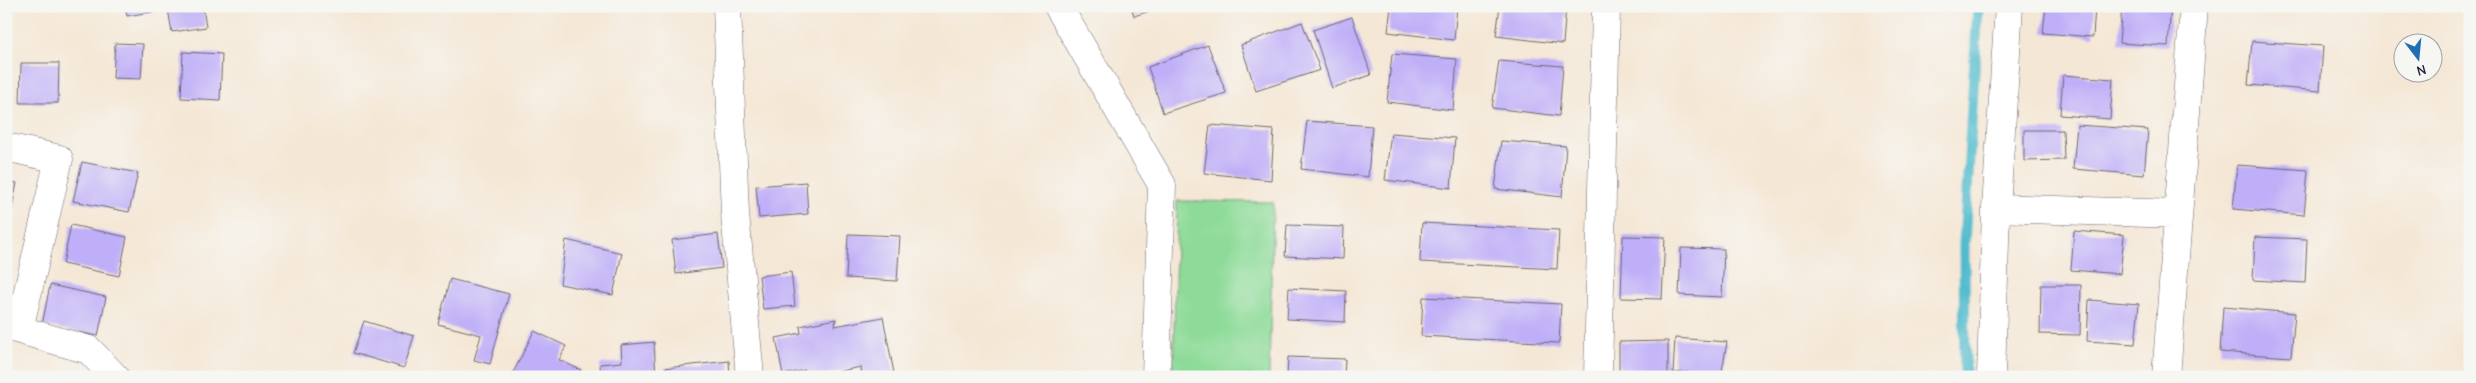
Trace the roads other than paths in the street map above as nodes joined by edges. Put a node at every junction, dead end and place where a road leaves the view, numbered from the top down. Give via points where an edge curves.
1 (727, 6) edge
2 (1058, 6) edge
3 (1606, 6) edge
4 (2009, 6) edge
5 (2194, 6) edge
6 (6, 147) edge
7 (1996, 208) junction
8 (2178, 214) junction
9 (12, 328) edge
10 (115, 377) edge
11 (750, 377) edge
12 (1156, 377) edge
13 (1598, 377) edge
14 (1991, 377) edge
15 (2166, 377) edge

1 - 11 street via 735,214
2 - 12 street via 1162,185
3 - 13 street
4 - 7 street
5 - 8 street
6 - 9 street via 59,159
7 - 8 street
7 - 14 street
8 - 15 street
9 - 10 street via 89,350

